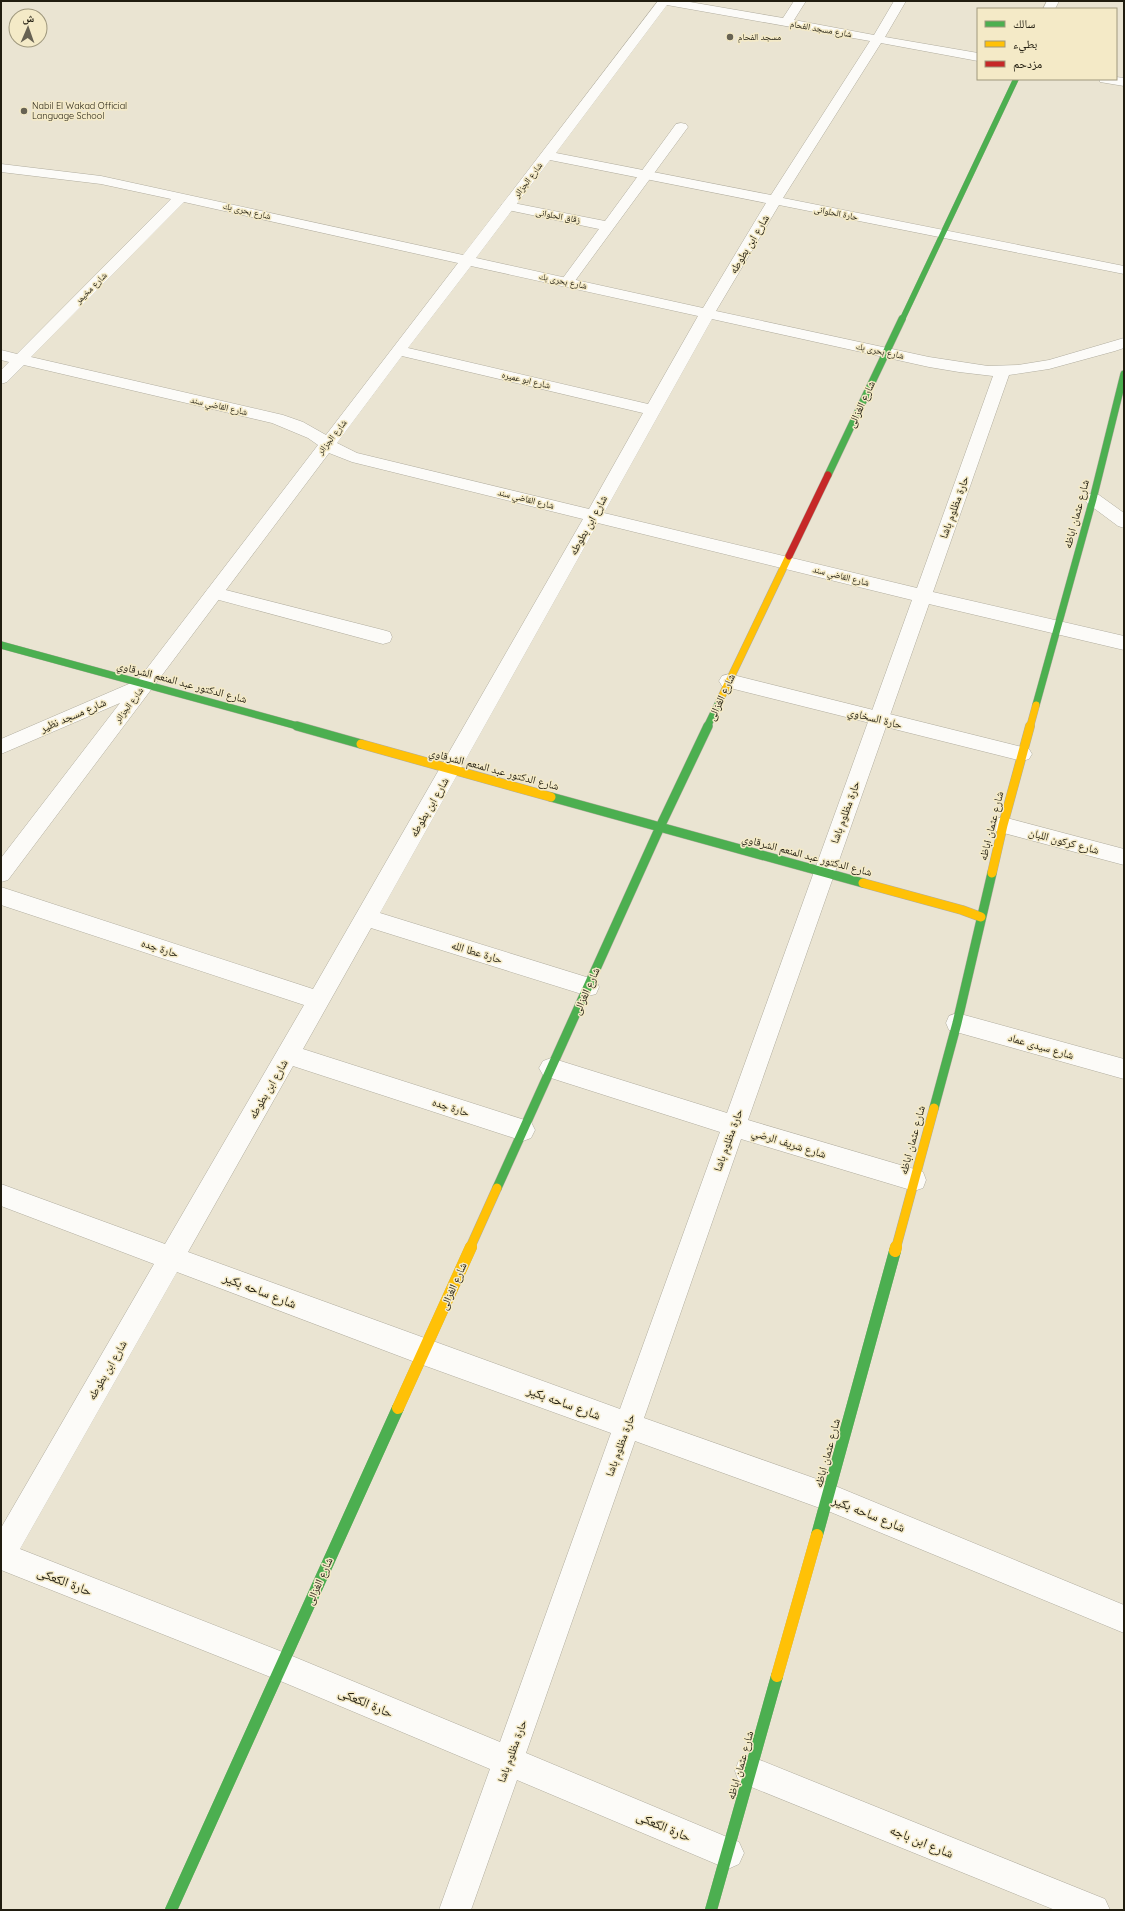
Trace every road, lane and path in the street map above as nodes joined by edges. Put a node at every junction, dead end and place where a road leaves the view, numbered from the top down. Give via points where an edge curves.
1 (664, 1) edge
2 (800, 1) edge
3 (900, 1) edge
4 (786, 23) junction
5 (877, 40) junction
6 (977, 57) edge
7 (1016, 80) edge
8 (1111, 80) edge
9 (1124, 82) edge
10 (681, 127) dead end
11 (547, 155) junction
12 (1, 168) edge
13 (646, 175) junction
14 (181, 197) junction
15 (775, 200) junction
16 (508, 206) junction
17 (608, 226) junction
18 (942, 234) junction
19 (467, 260) junction
20 (1124, 270) edge
21 (566, 282) junction
22 (708, 312) junction
23 (1124, 343) edge
24 (399, 350) junction
25 (885, 353) junction
26 (1, 355) edge
27 (20, 360) junction
28 (1003, 370) junction
29 (1124, 374) edge
30 (1, 379) edge
31 (652, 410) junction
32 (326, 444) junction
33 (1093, 499) junction
34 (594, 515) junction
35 (1124, 522) edge
36 (786, 562) junction
37 (214, 593) junction
38 (922, 596) junction
39 (1058, 626) junction
40 (383, 637) dead end
41 (1124, 642) edge
42 (1, 645) edge
43 (729, 682) junction
44 (145, 684) junction
45 (879, 719) junction
46 (1, 747) edge
47 (1022, 754) junction
48 (451, 769) junction
49 (1003, 825) junction
50 (660, 827) junction
51 (1124, 857) edge
52 (824, 872) junction
53 (1, 874) edge
54 (1, 896) edge
55 (366, 917) junction
56 (981, 917) junction
57 (588, 987) junction
58 (319, 1000) junction
59 (957, 1023) junction
60 (288, 1054) junction
61 (551, 1068) junction
62 (1124, 1070) edge
63 (733, 1126) junction
64 (523, 1130) junction
65 (914, 1180) junction
66 (1, 1195) edge
67 (172, 1257) junction
68 (423, 1352) junction
69 (627, 1425) junction
70 (828, 1497) junction
71 (1, 1556) edge
72 (1124, 1619) edge
73 (280, 1666) junction
74 (508, 1761) junction
75 (750, 1771) junction
76 (728, 1853) junction
77 (1084, 1908) edge
78 (171, 1910) edge
79 (455, 1910) edge
80 (711, 1910) edge

1 - 4 street, شارع مسجد الفحام
1 - 11 street, شارع الجزائر
2 - 4 street
3 - 5 street, شارع ابن بطوطه
4 - 5 street, شارع مسجد الفحام
5 - 6 street, شارع مسجد الفحام
5 - 15 street, شارع ابن بطوطه
7 - 18 main road, شارع الغزالى
8 - 9 street
10 - 13 street
11 - 13 street, حارة الحلوانى
11 - 16 street, شارع الجزائر
12 - 14 street, شارع بحرى بك via 101,180
13 - 15 street, حارة الحلوانى
13 - 17 street
14 - 19 street, شارع بحرى بك
14 - 27 street, شارع مخيمر
15 - 18 street, حارة الحلوانى
15 - 22 street, شارع ابن بطوطه
16 - 17 street, زقاق الحلوانى
16 - 19 street, شارع الجزائر
17 - 21 street
18 - 20 street, حارة الحلوانى
18 - 25 main road, شارع الغزالى
19 - 21 street, شارع بحرى بك
19 - 24 street, شارع الجزائر
21 - 22 street, شارع بحرى بك
22 - 25 street, شارع بحرى بك
22 - 31 street, شارع ابن بطوطه
23 - 28 street, شارع بحرى بك via 1044,366
24 - 31 street, شارع ابو عميره
24 - 32 street, شارع الجزائر
25 - 28 street, شارع بحرى بك via 975,369
25 - 36 main road, شارع الغزالى
26 - 27 street, شارع القاضي سند
27 - 30 street, شارع مخيمر
27 - 32 street, شارع القاضي سند via 277,419 314,434
28 - 38 street, حارة مظلوم باشا
29 - 33 main road, شارع عثمان اباظه
31 - 34 street, شارع ابن بطوطه
32 - 34 street, شارع القاضي سند via 352,457
32 - 37 street, شارع الجزائر
33 - 35 street
33 - 39 main road, شارع عثمان اباظه
34 - 36 street, شارع القاضي سند
34 - 48 street, شارع ابن بطوطه
36 - 38 street, شارع القاضي سند
36 - 43 main road, شارع الغزالى
37 - 40 street
37 - 44 street, شارع الجزائر
38 - 39 street, شارع القاضي سند
38 - 45 street, حارة مظلوم باشا
39 - 41 street, شارع القاضي سند
39 - 47 main road, شارع عثمان اباظه
42 - 44 main road, شارع الدكتور عبد المنعم الشرقاوي
43 - 45 street, حارة السخاوي
43 - 50 main road, شارع الغزالى
44 - 46 street, شارع مسجد نظير
44 - 48 main road, شارع الدكتور عبد المنعم الشرقاوي
44 - 53 street, شارع الجزائر
45 - 47 street, حارة السخاوي
45 - 52 street, حارة مظلوم باشا
47 - 49 main road, شارع عثمان اباظه
48 - 50 main road, شارع الدكتور عبد المنعم الشرقاوي
48 - 55 street, شارع ابن بطوطه
49 - 51 street, شارع كركون اللبان
49 - 56 main road, شارع عثمان اباظه
50 - 52 main road, شارع الدكتور عبد المنعم الشرقاوي
50 - 57 main road, شارع الغزالى
52 - 56 main road, شارع الدكتور عبد المنعم الشرقاوي
52 - 63 street, حارة مظلوم باشا
54 - 58 street, حارة جده
55 - 57 street, حارة عطا الله
55 - 58 street, شارع ابن بطوطه
56 - 59 main road, شارع عثمان اباظه
57 - 61 main road, شارع الغزالى
58 - 60 street, شارع ابن بطوطه
59 - 62 street, شارع سيدى عماد
59 - 65 main road, شارع عثمان اباظه
60 - 64 street, حارة جده
60 - 67 street, شارع ابن بطوطه
61 - 63 street, شارع شريف الرضي
61 - 64 main road, شارع الغزالى
63 - 65 street, شارع شريف الرضي
63 - 69 street, حارة مظلوم باشا
64 - 68 main road, شارع الغزالى
65 - 70 main road, شارع عثمان اباظه
66 - 67 street, شارع ساحه بكير
67 - 68 street, شارع ساحه بكير
67 - 71 street, شارع ابن بطوطه
68 - 69 street, شارع ساحه بكير
68 - 73 main road, شارع الغزالى
69 - 70 street, شارع ساحه بكير
69 - 74 street, حارة مظلوم باشا
70 - 72 street, شارع ساحه بكير
70 - 75 main road, شارع عثمان اباظه
71 - 73 street, حارة الكعكى
73 - 74 street, حارة الكعكى
73 - 78 main road, شارع الغزالى
74 - 76 street, حارة الكعكى
74 - 79 street, حارة مظلوم باشا
75 - 76 main road, شارع عثمان اباظه
75 - 77 street, شارع ابن باجه
76 - 80 main road, شارع عثمان اباظه

